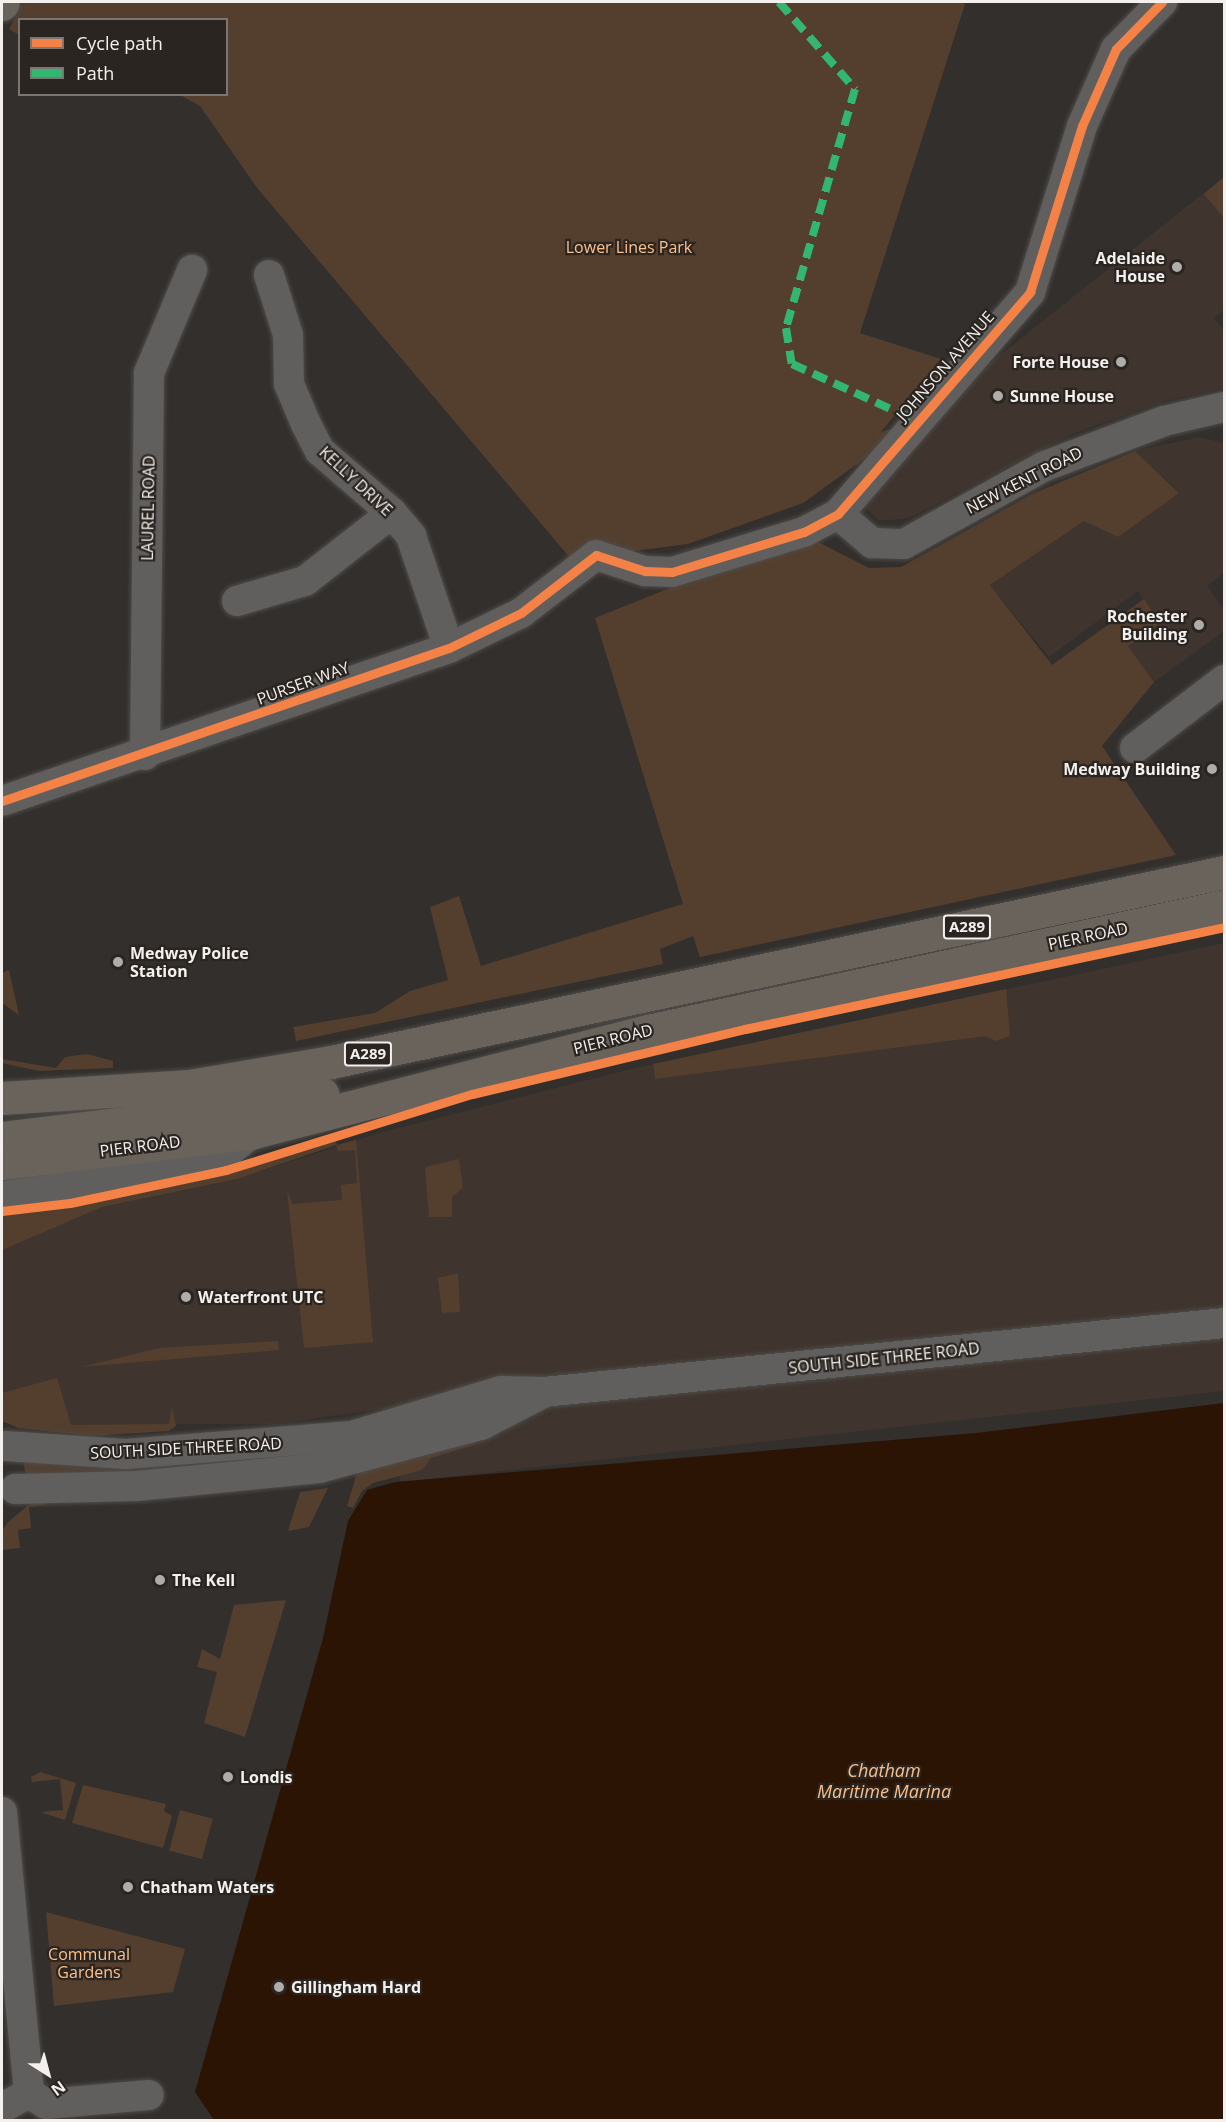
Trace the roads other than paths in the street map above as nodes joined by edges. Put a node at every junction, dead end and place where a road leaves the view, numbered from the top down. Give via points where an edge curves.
1 (1162, 2) edge
2 (192, 270) dead end
3 (269, 275) dead end
4 (1224, 407) edge
5 (392, 513) junction
6 (838, 514) junction
7 (596, 555) joint
8 (237, 601) dead end
9 (450, 648) junction
10 (1224, 680) edge
11 (1135, 748) dead end
12 (145, 755) junction
13 (4, 803) edge
14 (1224, 872) edge
15 (1224, 906) edge
16 (490, 1070) junction
17 (8, 1096) edge
18 (254, 1132) junction
19 (2, 1138) edge
20 (2, 1163) edge
21 (2, 1196) edge
22 (1224, 1323) edge
23 (544, 1392) junction
24 (296, 1442) junction
25 (3, 1445) edge
26 (297, 1472) junction
27 (8, 1498) edge
28 (2, 1812) edge
29 (8, 1947) edge
30 (29, 2093) junction
31 (149, 2095) dead end
32 (2, 2108) edge

1 - 6 street, JOHNSON AVENUE via 1116,49 1082,126 1030,292
2 - 12 street, LAUREL ROAD via 150,373
3 - 5 street, KELLY DRIVE via 288,336 289,384 306,424 320,451
4 - 6 street, NEW KENT ROAD via 1155,424 1046,466 904,544 872,543
5 - 8 street via 305,581
5 - 9 street, KELLY DRIVE via 420,553
6 - 7 street, JOHNSON AVENUE via 804,532 672,572 645,571
7 - 9 street, PURSER WAY via 521,613
9 - 12 street, PURSER WAY
10 - 11 street
12 - 13 street, PURSER WAY
14 - 17 main road, PIER ROAD / A289 via 331,1062 189,1086
15 - 16 main road, PIER ROAD / A289 via 648,1031
16 - 18 main road, PIER ROAD / A289
16 - 19 main road via 191,1115
18 - 20 main road, PIER ROAD / A289
18 - 21 street via 223,1156 94,1183
22 - 23 street, SOUTH SIDE THREE ROAD
23 - 24 street, SOUTH SIDE THREE ROAD via 501,1391 382,1431
23 - 26 street, SOUTH SIDE THREE ROAD via 481,1425
24 - 25 street, SOUTH SIDE THREE ROAD via 93,1455
24 - 26 street, SOUTH SIDE THREE ROAD
25 - 27 street via 16,1466
26 - 27 street, SOUTH SIDE THREE ROAD
28 - 29 street
29 - 30 street
30 - 31 street via 46,2104
30 - 32 street

